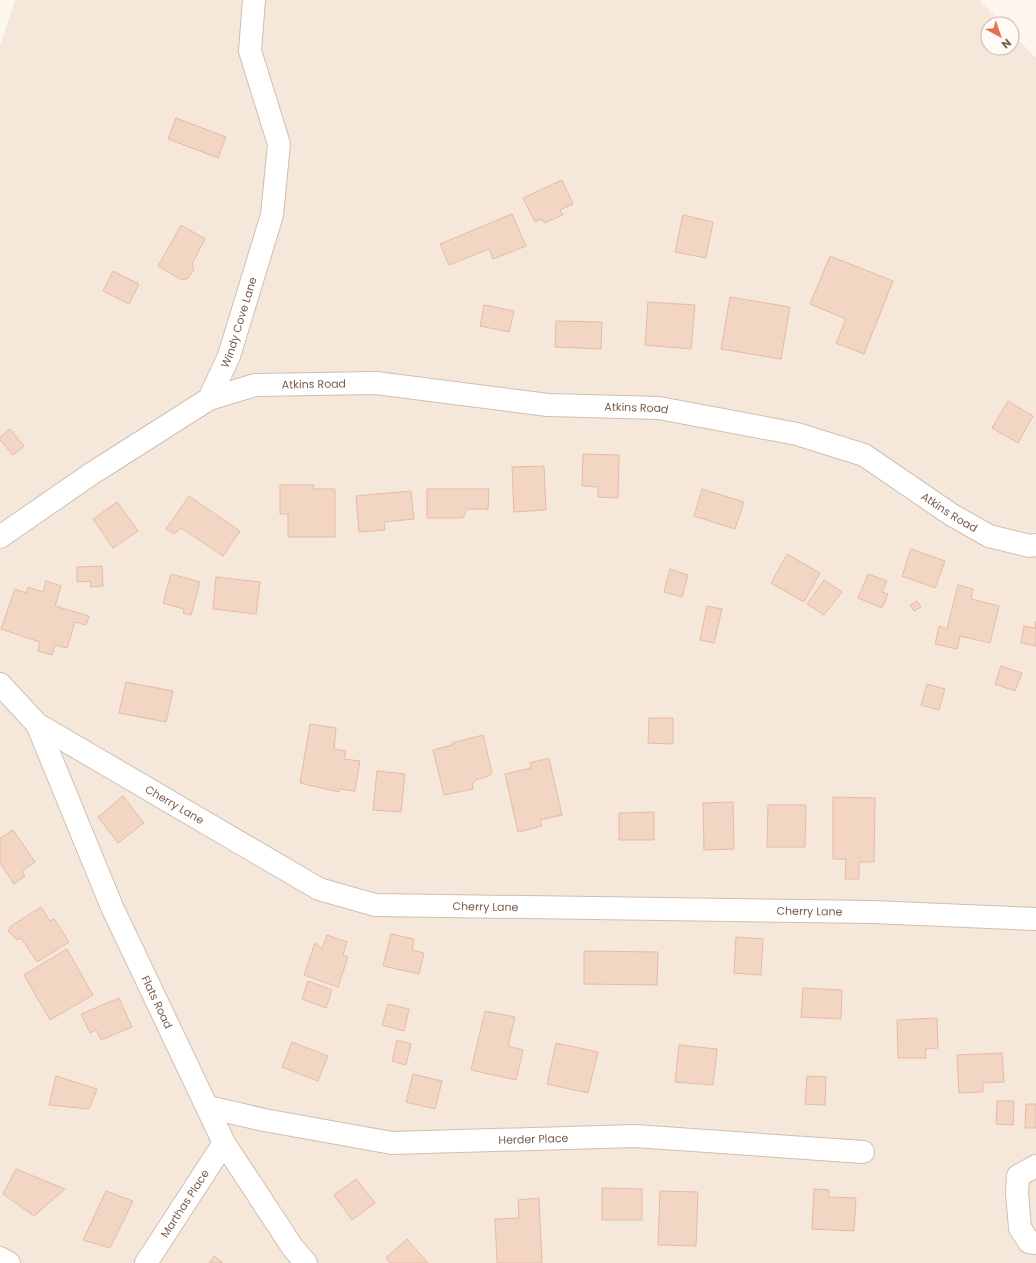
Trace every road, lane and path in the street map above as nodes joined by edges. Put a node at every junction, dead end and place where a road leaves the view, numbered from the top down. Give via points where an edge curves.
1 (254, 0) edge
2 (209, 399) junction
3 (0, 537) edge
4 (1036, 545) edge
5 (0, 684) edge
6 (37, 724) junction
7 (1036, 919) edge
8 (208, 1107) junction
9 (224, 1144) junction
10 (863, 1152) dead end
11 (1036, 1166) edge
12 (1036, 1243) edge
13 (0, 1258) edge
14 (9, 1263) edge
15 (146, 1263) edge
16 (306, 1263) edge

1 - 2 street, Windy Cove Lane via 250,50 279,144 272,215 230,356
2 - 3 street via 91,474
2 - 4 street, Atkins Road via 255,385 376,383 548,405 659,408 797,434 864,455 952,515 989,536 1030,546
5 - 6 street, Cherry Lane
6 - 7 street, Cherry Lane via 319,889 375,906 873,912
6 - 8 street, Flats Road via 112,907
8 - 9 street, Flats Road
8 - 10 street, Herder Place via 264,1120 392,1142 634,1136
9 - 15 street, Marthas Place
9 - 16 street, Flats Road via 293,1248
11 - 12 street via 1018,1176 1017,1193 1020,1228 1029,1242
13 - 14 street

